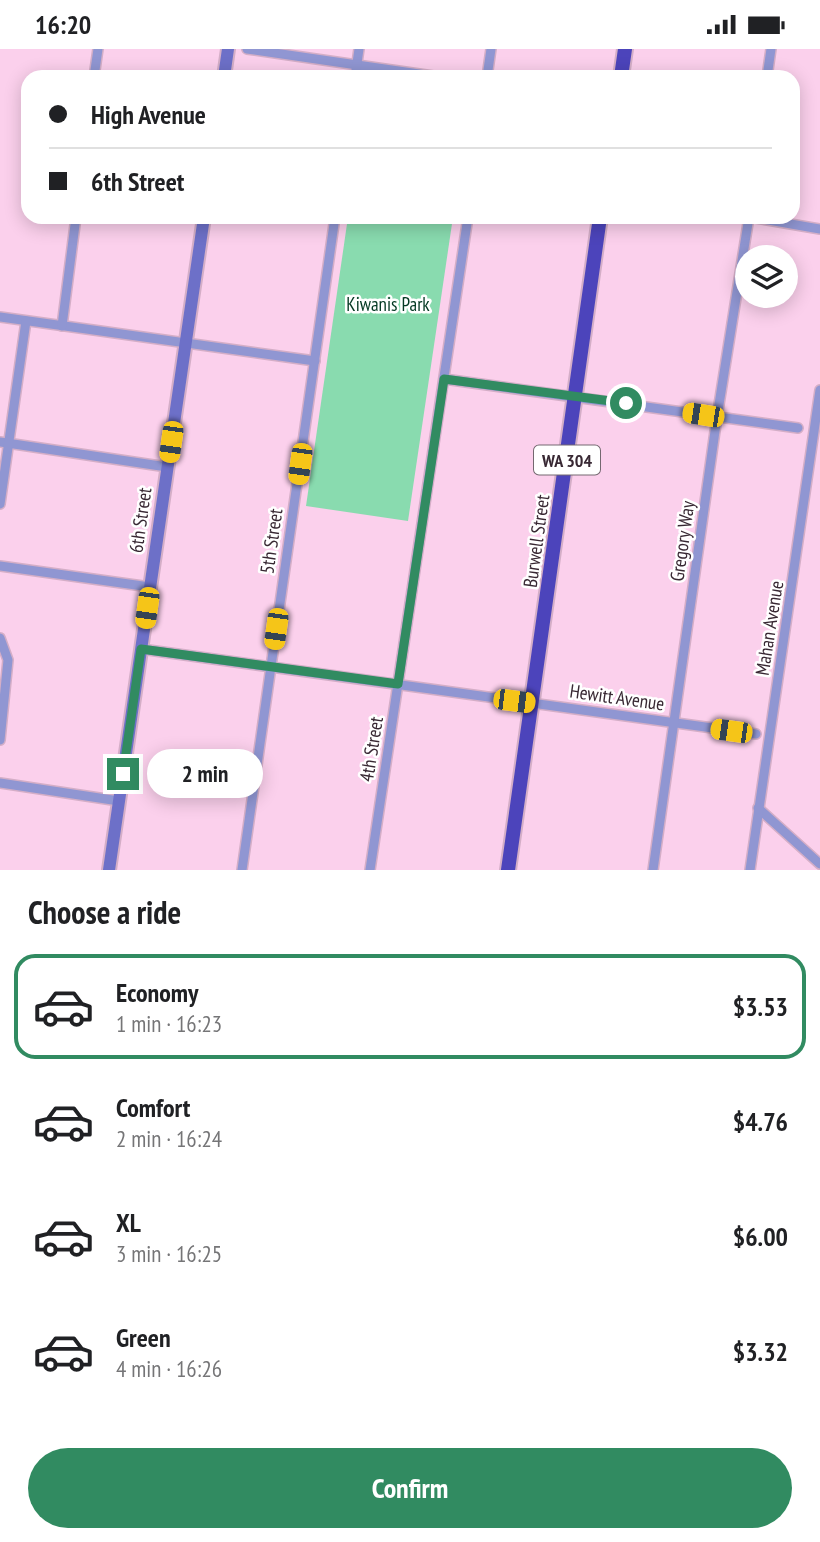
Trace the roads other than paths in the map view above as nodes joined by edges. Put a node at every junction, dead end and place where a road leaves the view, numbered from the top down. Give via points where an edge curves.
1 (98, 49) edge
2 (228, 49) edge
3 (247, 49) edge
4 (359, 49) edge
5 (491, 49) edge
6 (625, 49) edge
7 (771, 49) edge
8 (357, 65) junction
9 (95, 70) edge
10 (225, 70) edge
11 (356, 70) edge
12 (392, 70) edge
13 (488, 70) edge
14 (622, 70) edge
15 (768, 70) edge
16 (75, 224) edge
17 (203, 224) edge
18 (334, 224) edge
19 (467, 224) edge
20 (599, 224) edge
21 (749, 224) edge
22 (791, 224) edge
23 (820, 229) edge
24 (0, 317) edge
25 (26, 321) junction
26 (62, 326) junction
27 (186, 343) junction
28 (315, 361) junction
29 (444, 379) junction
30 (820, 390) edge
31 (577, 396) junction
32 (717, 417) junction
33 (798, 428) dead end
34 (5, 442) edge
35 (167, 467) junction
36 (0, 504) edge
37 (0, 566) edge
38 (150, 587) junction
39 (0, 638) edge
40 (141, 649) junction
41 (271, 667) junction
42 (398, 684) junction
43 (532, 703) junction
44 (675, 723) junction
45 (755, 734) dead end
46 (0, 740) edge
47 (0, 783) edge
48 (119, 801) junction
49 (758, 808) junction
50 (820, 864) edge
51 (109, 870) edge
52 (242, 870) edge
53 (370, 870) edge
54 (508, 870) edge
55 (653, 870) edge
56 (750, 870) edge

1 - 9 street
2 - 10 main road
3 - 8 street
4 - 8 street
5 - 13 street
6 - 14 highway
7 - 15 street
8 - 11 street
8 - 12 street
16 - 26 street
17 - 27 main road, 6th Street
18 - 28 street, 5th Street
19 - 29 street, 4th Street
20 - 31 highway, Burwell Street / WA 304
21 - 32 street, Gregory Way
22 - 23 street
24 - 25 street
25 - 26 street
25 - 34 street
26 - 27 street
27 - 28 street
27 - 35 main road, 6th Street
28 - 41 street, 5th Street
29 - 31 street
29 - 42 street, 4th Street
30 - 49 street, Mahan Avenue
31 - 32 street
31 - 43 highway, Burwell Street / WA 304
32 - 33 street
32 - 44 street, Gregory Way
34 - 35 street
34 - 36 street
35 - 38 main road, 6th Street
37 - 38 street
38 - 40 main road, 6th Street
39 - 46 street via 8,660
40 - 41 street, Hewitt Avenue
40 - 48 main road, 6th Street
41 - 42 street, Hewitt Avenue
41 - 52 street, 5th Street
42 - 43 street, Hewitt Avenue
42 - 53 street, 4th Street
43 - 44 street, Hewitt Avenue
43 - 54 highway, Burwell Street / WA 304
44 - 45 street, Hewitt Avenue
44 - 55 street, Gregory Way
47 - 48 street
48 - 51 main road, 6th Street
49 - 50 street
49 - 56 street, Mahan Avenue

